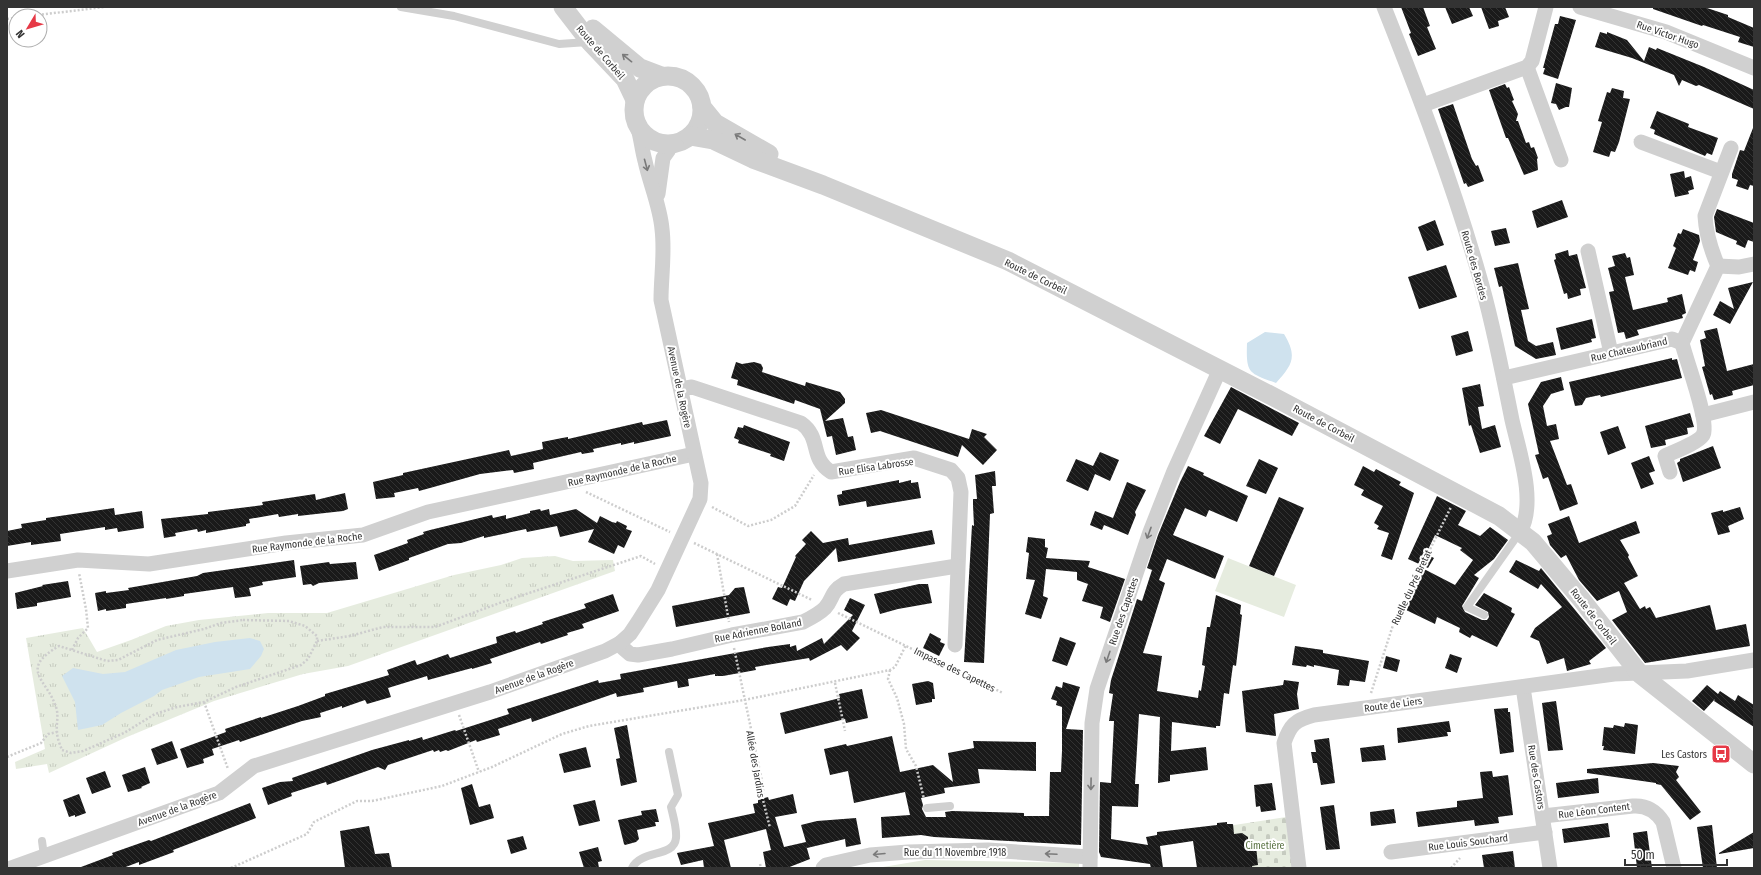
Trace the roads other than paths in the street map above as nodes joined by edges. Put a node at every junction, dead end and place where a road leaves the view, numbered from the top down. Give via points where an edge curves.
1 (402, 7) edge
2 (563, 7) edge
3 (567, 7) edge
4 (1384, 7) edge
5 (1546, 7) edge
6 (1580, 7) edge
7 (599, 41) junction
8 (1527, 67) junction
9 (1754, 68) edge
10 (661, 76) junction
11 (635, 100) junction
12 (1423, 105) junction
13 (702, 107) junction
14 (638, 128) junction
15 (690, 136) junction
16 (1641, 142) dead end
17 (671, 144) junction
18 (1731, 148) dead end
19 (1562, 160) dead end
20 (1721, 172) junction
21 (823, 185) junction
22 (657, 201) junction
23 (1588, 251) dead end
24 (1754, 264) edge
25 (1718, 266) junction
26 (1682, 343) junction
27 (1611, 353) junction
28 (1220, 369) junction
29 (1504, 378) junction
30 (681, 389) junction
31 (1754, 402) edge
32 (1703, 415) junction
33 (694, 454) junction
34 (1670, 472) dead end
35 (1520, 532) junction
36 (957, 566) junction
37 (7, 571) edge
38 (1484, 615) dead end
39 (620, 643) junction
40 (955, 645) dead end
41 (1754, 660) edge
42 (1640, 674) junction
43 (1523, 687) junction
44 (669, 752) dead end
45 (1754, 764) edge
46 (950, 806) dead end
47 (927, 808) road end
48 (1543, 816) junction
49 (1545, 832) junction
50 (1391, 852) dead end
51 (1090, 863) edge
52 (11, 868) edge
53 (632, 868) edge
54 (823, 868) edge
55 (1299, 868) edge
56 (1550, 868) edge
57 (1674, 868) edge

1 - 7 lane via 454,16 559,44
2 - 7 street, Route de Corbeil
3 - 7 street, Route de Corbeil
4 - 12 street, Route des Bordes
5 - 8 street via 1532,61
6 - 9 street, Rue Victor Hugo via 1666,32
10 -> 7 street, Route de Corbeil via 640,68
7 - 11 street, Route de Corbeil via 625,79
8 - 12 street
8 - 19 street
10 - 11 street via 645,84
10 - 13 street via 673,76 684,80 699,96
11 - 14 street via 634,114
12 - 29 street, Route des Bordes via 1480,277
13 - 15 street via 697,128
21 -> 13 street, Route de Corbeil via 715,123
14 - 17 street via 652,140 661,144
14 -> 22 street, Avenue de la Rogère
15 - 17 street via 681,142
15 - 21 street, Route de Corbeil via 713,140 753,159
16 - 20 street
17 - 22 street, Avenue de la Rogère via 660,168
18 - 20 street
20 - 25 street via 1705,216 1712,253
21 - 28 street, Route de Corbeil via 1008,262
22 - 30 street, Avenue de la Rogère via 663,249 661,300
23 - 27 street
24 - 25 street via 1739,267
25 - 26 street, Rue Chateaubriand
26 - 27 street, Rue Chateaubriand via 1672,339
26 - 32 street
27 - 29 street, Rue Chateaubriand
28 - 35 street, Route de Corbeil via 1499,516
28 -> 51 street, Rue des Capettes via 1150,532 1097,689 1092,723
29 - 35 street, Route des Bordes via 1526,482 1526,512
30 - 33 street, Avenue de la Rogère
30 - 36 street, Rue Elisa Labrosse via 692,387 801,423 809,429 823,466 831,472 914,458 951,470 958,478 961,492
31 - 32 street
32 - 34 street via 1703,435 1665,456
33 - 37 street, Rue Raymonde de la Roche via 428,512 363,535 286,543 149,564 78,560
33 - 39 street, Avenue de la Rogère via 701,483 700,499 667,571 638,622
35 - 38 lane via 1467,607
35 - 42 street, Route de Corbeil via 1554,567
36 - 39 street, Rue Adrienne Bolland via 844,584 835,589 825,607 814,617 803,622 646,654 630,654
36 - 40 street, Rue Elisa Labrosse
39 - 52 street, Avenue de la Rogère via 586,658 455,703 254,766 219,793 43,849
41 - 42 street, Route de Liers via 1687,672
42 - 43 street, Route de Liers via 1614,674
42 - 45 street, Route de Corbeil
43 - 48 street, Rue des Castors
43 - 55 street, Route de Liers via 1370,707 1303,718 1295,723 1288,731 1284,743
44 - 53 lane via 678,796 672,807 676,839 666,851 642,857
46 - 47 lane
48 - 49 street, Rue des Castors
48 - 57 street, Rue Léon Content via 1633,806 1646,808 1663,822
49 - 50 street, Rue Louis Souchard
49 - 56 street, Rue des Castors
51 -> 54 street, Rue du 11 Novembre 1918 via 988,850 870,855 826,865

